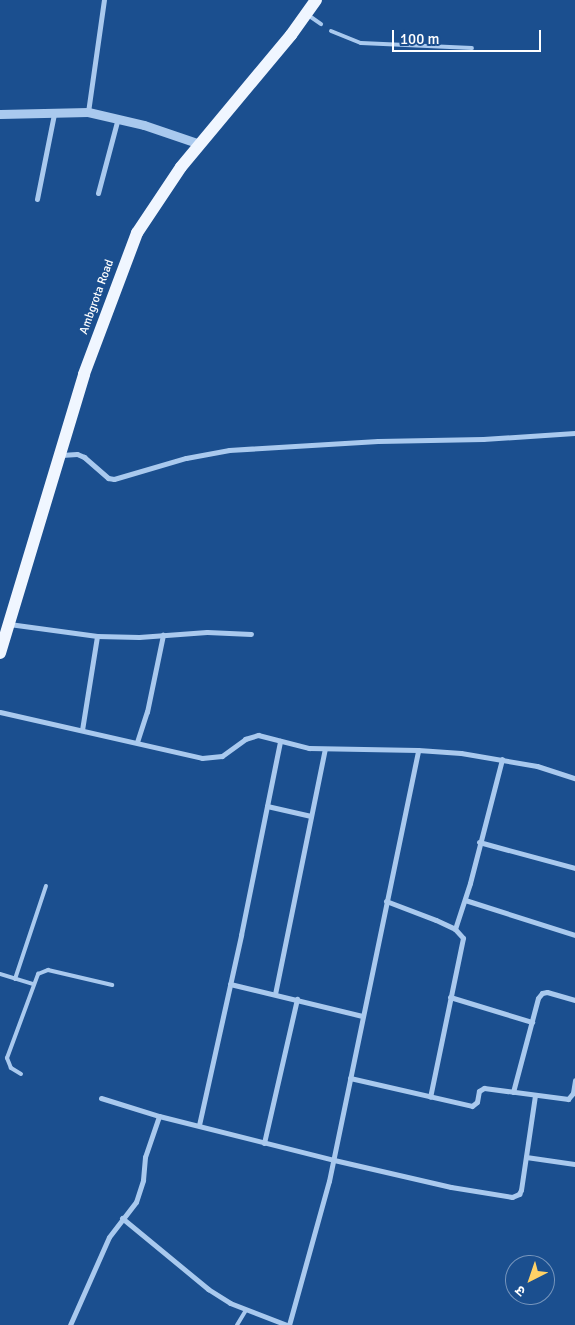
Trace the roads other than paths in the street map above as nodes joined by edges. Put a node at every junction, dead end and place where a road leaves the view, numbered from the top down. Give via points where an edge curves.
1 (104, 0) edge
2 (316, 0) edge
3 (306, 14) junction
4 (321, 24) dead end
5 (331, 31) dead end
6 (472, 48) dead end
7 (88, 112) junction
8 (0, 114) edge
9 (54, 114) junction
10 (118, 118) junction
11 (200, 144) junction
12 (98, 193) dead end
13 (37, 199) dead end
14 (575, 433) edge
15 (60, 455) junction
16 (9, 624) junction
17 (251, 634) dead end
18 (163, 635) junction
19 (97, 636) junction
20 (2, 639) edge
21 (0, 653) edge
22 (0, 712) edge
23 (82, 730) junction
24 (280, 741) junction
25 (136, 742) junction
26 (325, 749) junction
27 (418, 750) junction
28 (502, 759) junction
29 (575, 778) edge
30 (267, 806) junction
31 (311, 816) junction
32 (479, 842) junction
33 (575, 868) edge
34 (46, 886) dead end
35 (465, 900) junction
36 (386, 901) junction
37 (455, 929) junction
38 (575, 934) edge
39 (0, 974) edge
40 (15, 979) junction
41 (33, 984) junction
42 (230, 984) junction
43 (112, 985) dead end
44 (275, 994) junction
45 (450, 997) junction
46 (297, 999) junction
47 (575, 1000) edge
48 (362, 1016) junction
49 (532, 1022) junction
50 (21, 1074) dead end
51 (350, 1078) junction
52 (575, 1080) edge
53 (513, 1092) junction
54 (535, 1095) junction
55 (430, 1097) junction
56 (101, 1098) dead end
57 (159, 1116) junction
58 (199, 1125) junction
59 (264, 1143) junction
60 (526, 1157) junction
61 (334, 1160) junction
62 (575, 1164) edge
63 (122, 1218) junction
64 (246, 1310) junction
65 (70, 1325) edge
66 (237, 1325) edge
67 (288, 1325) edge

1 - 7 street
2 - 3 main road, Ambgrota Road
3 - 4 lane
3 - 11 main road, Ambgrota Road
5 - 6 lane via 361,43
7 - 9 street
7 - 10 street
8 - 9 street
9 - 13 street
10 - 11 street
10 - 12 street
11 - 15 main road, Ambgrota Road via 170,182 134,238 84,374
14 - 15 street via 229,450 186,458 120,479 108,478 77,454
15 - 16 main road, Ambgrota Road
16 - 19 street
16 - 20 main road, Ambgrota Road
17 - 18 street
18 - 19 street
18 - 25 street via 147,712
19 - 23 street
20 - 21 main road, Ambgrota Road
22 - 23 street
23 - 25 street
24 - 25 street via 251,736 222,756 213,758
24 - 26 street
24 - 30 street
26 - 27 street
26 - 31 street
27 - 28 street
27 - 36 street
28 - 29 street
28 - 32 street
30 - 31 street
30 - 42 street
31 - 44 street
32 - 33 street
32 - 35 street
34 - 40 lane
35 - 37 street
35 - 38 street
36 - 37 street
36 - 48 street
37 - 45 street via 463,942
39 - 40 lane
40 - 41 lane
41 - 43 lane via 38,974 48,970
41 - 50 lane via 7,1058 11,1068
42 - 44 street
42 - 58 street
44 - 46 street
45 - 49 street
45 - 55 street
46 - 48 street
46 - 59 street
47 - 49 street via 542,993
48 - 51 street
49 - 53 street
51 - 55 street
51 - 61 street
52 - 54 street via 573,1093 568,1099
53 - 54 street
53 - 55 street via 481,1088 477,1102 472,1106
54 - 60 street
56 - 57 street
57 - 58 street
57 - 63 street via 146,1157 140,1191 136,1202
58 - 59 street
59 - 61 street
60 - 61 street via 521,1190 512,1197 451,1187
60 - 62 street
61 - 67 street
63 - 64 street via 208,1290
63 - 65 street via 109,1238
64 - 66 lane
64 - 67 street

